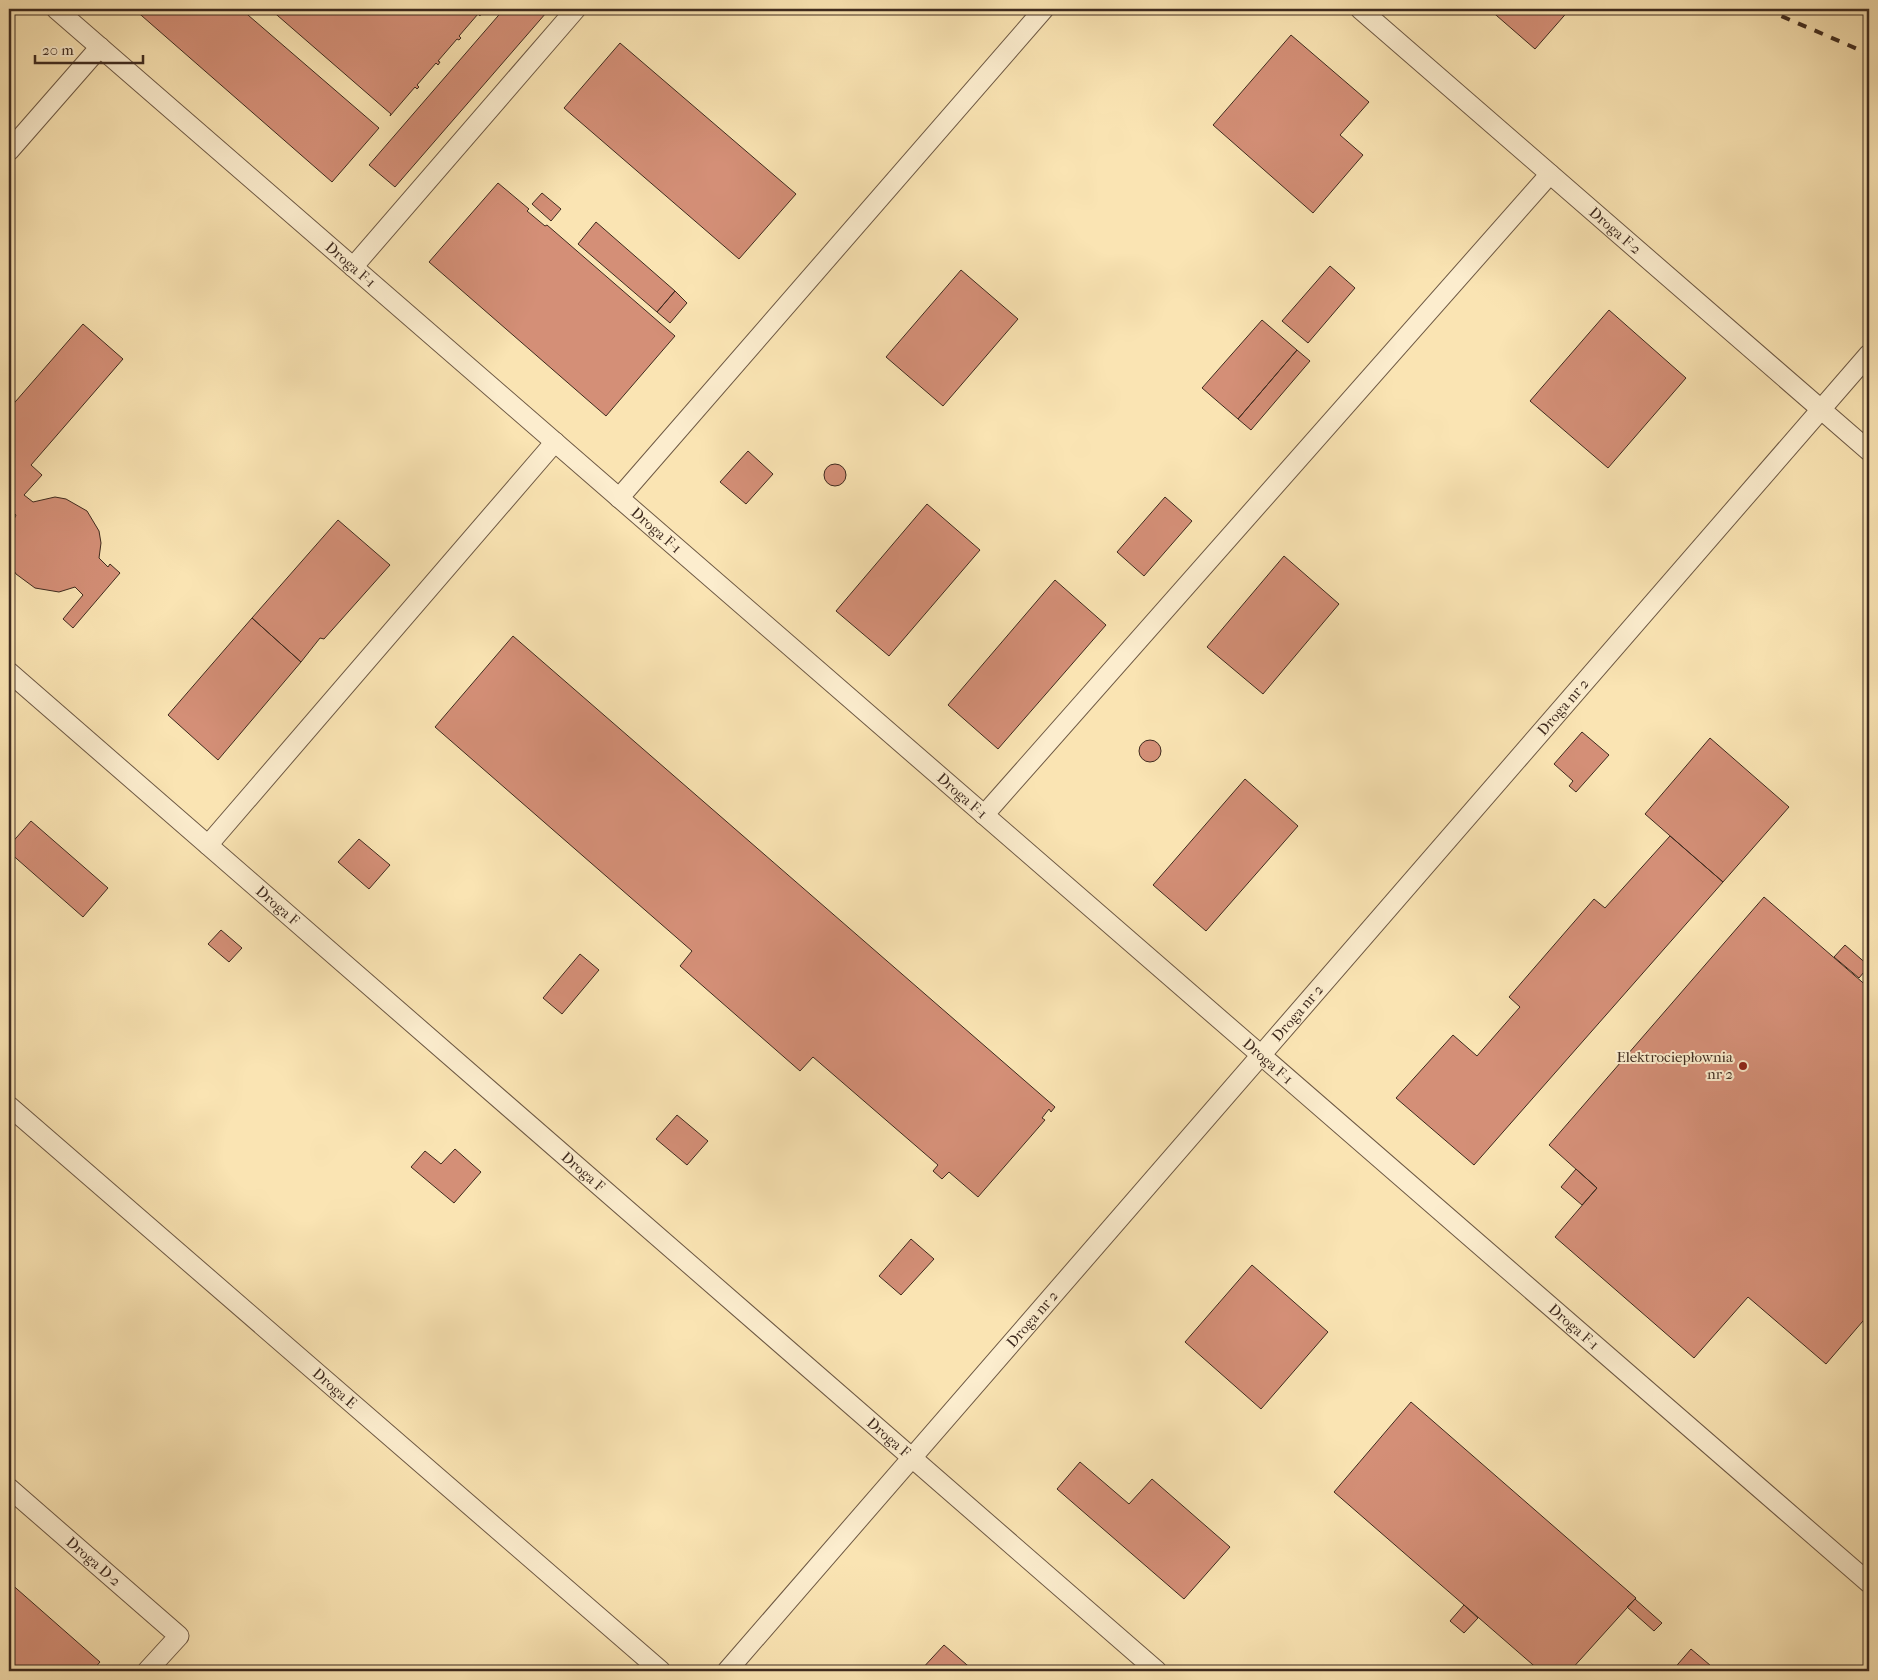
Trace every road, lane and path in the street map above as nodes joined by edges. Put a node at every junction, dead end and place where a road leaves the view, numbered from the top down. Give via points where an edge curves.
1 (56, 9) edge
2 (576, 9) edge
3 (1044, 9) edge
4 (1360, 9) edge
5 (100, 47) junction
6 (9, 151) edge
7 (1550, 174) junction
8 (353, 268) junction
9 (1869, 354) edge
10 (1820, 409) junction
11 (555, 442) junction
12 (1869, 451) edge
13 (620, 498) junction
14 (9, 672) edge
15 (984, 815) junction
16 (208, 845) junction
17 (1261, 1055) junction
18 (9, 1106) edge
19 (912, 1458) junction
20 (9, 1488) edge
21 (1869, 1583) edge
22 (147, 1671) edge
23 (661, 1671) edge
24 (727, 1671) edge
25 (1157, 1671) edge

1 - 5 lane, Droga F-1
2 - 8 lane
3 - 13 lane
4 - 7 lane, Droga F-2
5 - 6 lane
5 - 8 lane, Droga F-1
7 - 10 lane, Droga F-2
7 - 15 lane
8 - 11 lane, Droga F-1
9 - 10 lane, Droga nr 2
10 - 12 lane, Droga F-2
10 - 17 lane, Droga nr 2
11 - 13 lane, Droga F-1
11 - 16 lane
13 - 15 lane, Droga F-1
14 - 16 lane, Droga F
15 - 17 lane, Droga F-1
16 - 19 lane, Droga F
17 - 19 lane, Droga nr 2
17 - 21 lane, Droga F-1
18 - 23 lane, Droga E
19 - 24 lane, Droga nr 2
19 - 25 lane, Droga F
20 - 22 lane, Droga D-2 via 179,1636

